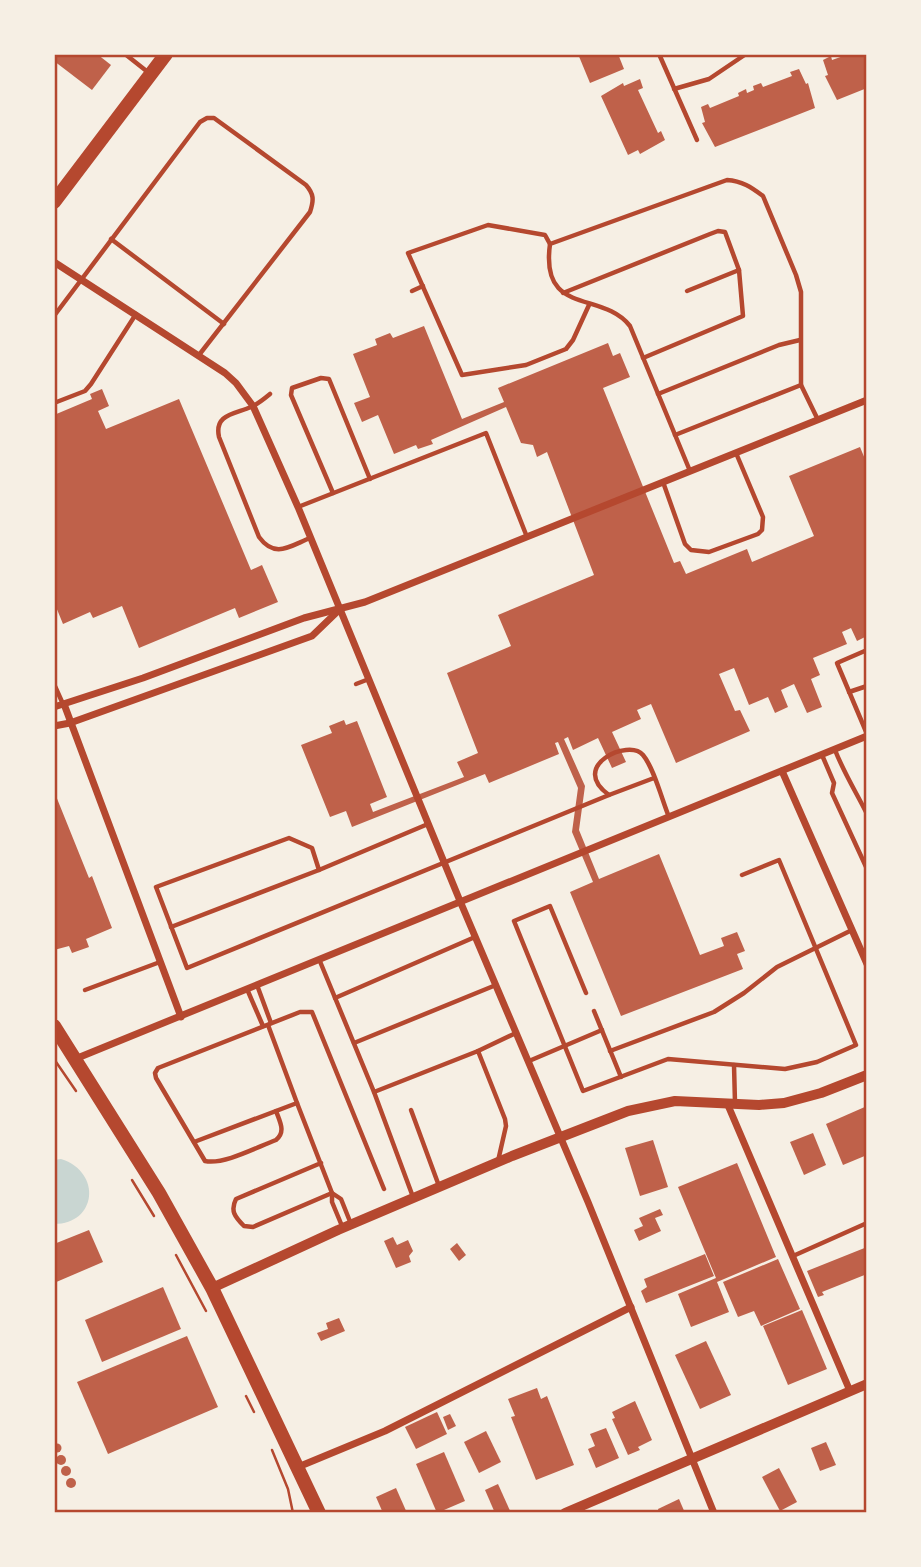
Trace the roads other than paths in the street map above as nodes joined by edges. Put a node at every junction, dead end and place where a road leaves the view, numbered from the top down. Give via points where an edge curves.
1 (125, 54) edge
2 (166, 54) edge
3 (659, 54) edge
4 (746, 54) edge
5 (150, 74) junction
6 (674, 89) junction
7 (697, 140) dead end
8 (54, 202) edge
9 (111, 239) junction
10 (550, 244) junction
11 (54, 262) edge
12 (739, 270) junction
13 (81, 279) junction
14 (423, 286) junction
15 (412, 291) dead end
16 (687, 291) dead end
17 (563, 293) junction
18 (589, 305) junction
19 (136, 314) junction
20 (54, 316) edge
21 (223, 324) junction
22 (800, 340) junction
23 (200, 355) junction
24 (643, 358) junction
25 (801, 385) junction
26 (270, 394) dead end
27 (658, 394) junction
28 (867, 400) edge
29 (54, 403) edge
30 (253, 406) junction
31 (818, 420) junction
32 (675, 435) junction
33 (736, 453) junction
34 (690, 471) junction
35 (370, 479) junction
36 (663, 482) junction
37 (333, 493) junction
38 (298, 507) junction
39 (527, 537) junction
40 (311, 538) junction
41 (340, 609) junction
42 (867, 650) edge
43 (369, 679) junction
44 (54, 684) edge
45 (356, 684) dead end
46 (867, 686) edge
47 (849, 692) junction
48 (64, 704) junction
49 (54, 707) edge
50 (70, 723) junction
51 (54, 726) edge
52 (867, 735) edge
53 (835, 749) junction
54 (822, 754) junction
55 (782, 771) junction
56 (654, 778) junction
57 (609, 795) junction
58 (867, 814) edge
59 (669, 817) junction
60 (428, 824) junction
61 (444, 862) junction
62 (867, 869) edge
63 (319, 870) junction
64 (742, 875) dead end
65 (460, 901) junction
66 (171, 927) junction
67 (852, 930) junction
68 (475, 937) junction
69 (815, 947) junction
70 (319, 959) junction
71 (161, 962) junction
72 (867, 964) edge
73 (257, 985) junction
74 (496, 985) junction
75 (247, 989) junction
76 (85, 990) dead end
77 (586, 993) dead end
78 (335, 998) junction
79 (594, 1011) dead end
80 (181, 1017) junction
81 (267, 1025) junction
82 (54, 1026) edge
83 (601, 1030) junction
84 (516, 1033) junction
85 (354, 1043) junction
86 (565, 1046) junction
87 (478, 1051) junction
88 (611, 1051) junction
89 (75, 1059) junction
90 (528, 1062) junction
91 (734, 1066) junction
92 (867, 1075) edge
93 (621, 1077) junction
94 (374, 1092) junction
95 (297, 1103) junction
96 (731, 1103) junction
97 (411, 1110) dead end
98 (276, 1111) junction
99 (560, 1138) junction
100 (194, 1142) junction
101 (498, 1162) junction
102 (321, 1163) junction
103 (440, 1187) junction
104 (384, 1189) dead end
105 (332, 1193) junction
106 (414, 1198) junction
107 (867, 1223) edge
108 (347, 1227) junction
109 (793, 1256) junction
110 (212, 1288) junction
111 (631, 1307) junction
112 (867, 1384) edge
113 (850, 1391) junction
114 (692, 1459) junction
115 (298, 1467) junction
116 (313, 1506) edge
117 (319, 1513) edge
118 (565, 1513) edge
119 (714, 1513) edge

1 - 5 lane
2 - 5 main road
3 - 6 lane
4 - 6 lane via 709,79
5 - 8 main road
6 - 7 lane
9 - 13 lane
9 - 21 lane
9 - 21 lane via 207,118 221,122 306,184 314,202 310,212
10 - 14 lane via 545,235 488,225 408,253
10 - 17 lane via 548,261
10 - 22 lane via 727,180 738,181 762,196 796,275 801,292
11 - 13 street
12 - 16 lane
12 - 17 lane via 725,232 718,231
12 - 24 lane via 743,316
13 - 19 street
13 - 20 lane
14 - 15 lane
14 - 18 lane via 462,375 526,365 566,349
17 - 18 lane
18 - 24 lane via 623,317
19 - 23 street
19 - 29 lane via 85,391
21 - 23 lane
22 - 25 lane
22 - 27 lane
23 - 30 street via 236,383
24 - 27 lane
25 - 31 lane
25 - 32 lane
26 - 30 lane
27 - 32 lane
28 - 31 street
30 - 38 street
30 - 40 lane via 226,415 217,429 259,537 265,546 281,550
31 - 33 street
32 - 34 lane
33 - 34 street
33 - 36 lane via 763,517 758,534 709,552 691,550
34 - 36 street
35 - 37 lane
35 - 37 lane via 329,379 292,388
35 - 39 lane via 486,433
36 - 39 street
37 - 38 lane
38 - 40 street
39 - 41 street
40 - 41 street
41 - 43 street
41 - 48 street
41 - 50 street via 312,636
42 - 47 lane via 837,663
43 - 45 lane
43 - 60 street
44 - 48 lane
46 - 47 lane
47 - 52 lane
48 - 49 street
48 - 50 street
50 - 51 street
50 - 71 street
52 - 53 street
53 - 54 street
53 - 58 lane
54 - 55 street
54 - 62 lane via 834,783 832,793
55 - 59 street
55 - 67 street
56 - 57 lane
56 - 57 lane via 645,757 631,748 596,766 596,777
56 - 59 lane
57 - 61 lane
59 - 65 street
60 - 61 street
60 - 63 lane
61 - 65 street
61 - 66 lane via 187,968
63 - 66 lane
63 - 66 lane via 312,848 289,838 156,887
64 - 69 lane via 779,860
65 - 68 street
65 - 70 street
67 - 69 lane
67 - 72 street
68 - 74 street
68 - 78 lane
69 - 88 lane via 777,967 713,1012
69 - 91 lane via 856,1045 817,1062 785,1069
70 - 73 street
70 - 78 lane
71 - 76 lane
71 - 80 street
73 - 75 street
73 - 81 lane
74 - 84 street
74 - 85 lane
75 - 80 street
75 - 81 lane
77 - 86 lane via 550,906 514,921
78 - 85 lane
79 - 83 lane
80 - 89 street
81 - 95 lane
81 - 100 lane via 158,1068 156,1078
81 - 104 lane via 312,1012
82 - 89 main road
83 - 86 lane
83 - 88 lane
84 - 87 lane
84 - 90 street
85 - 94 lane
86 - 90 lane
86 - 93 lane via 583,1091
87 - 94 lane
87 - 101 lane via 506,1126
88 - 93 lane
89 - 110 main road
90 - 99 street
91 - 93 lane via 668,1059
91 - 96 lane
92 - 96 street via 796,1101
94 - 106 lane
95 - 98 lane
95 - 102 lane
96 - 99 street via 663,1102
96 - 109 street
97 - 103 lane
98 - 100 lane
98 - 100 lane via 281,1136 222,1161 205,1161
99 - 101 street
99 - 111 street
101 - 103 street
102 - 105 lane
102 - 105 lane via 236,1199 233,1213 244,1226 253,1227
103 - 106 street
105 - 108 lane via 332,1202
105 - 108 lane via 341,1199
106 - 108 street
107 - 109 lane
108 - 110 street
109 - 113 street
110 - 115 main road
111 - 114 street
111 - 115 street via 385,1431
112 - 113 street
113 - 114 street
114 - 118 street
114 - 119 street
115 - 116 main road
116 - 117 main road

